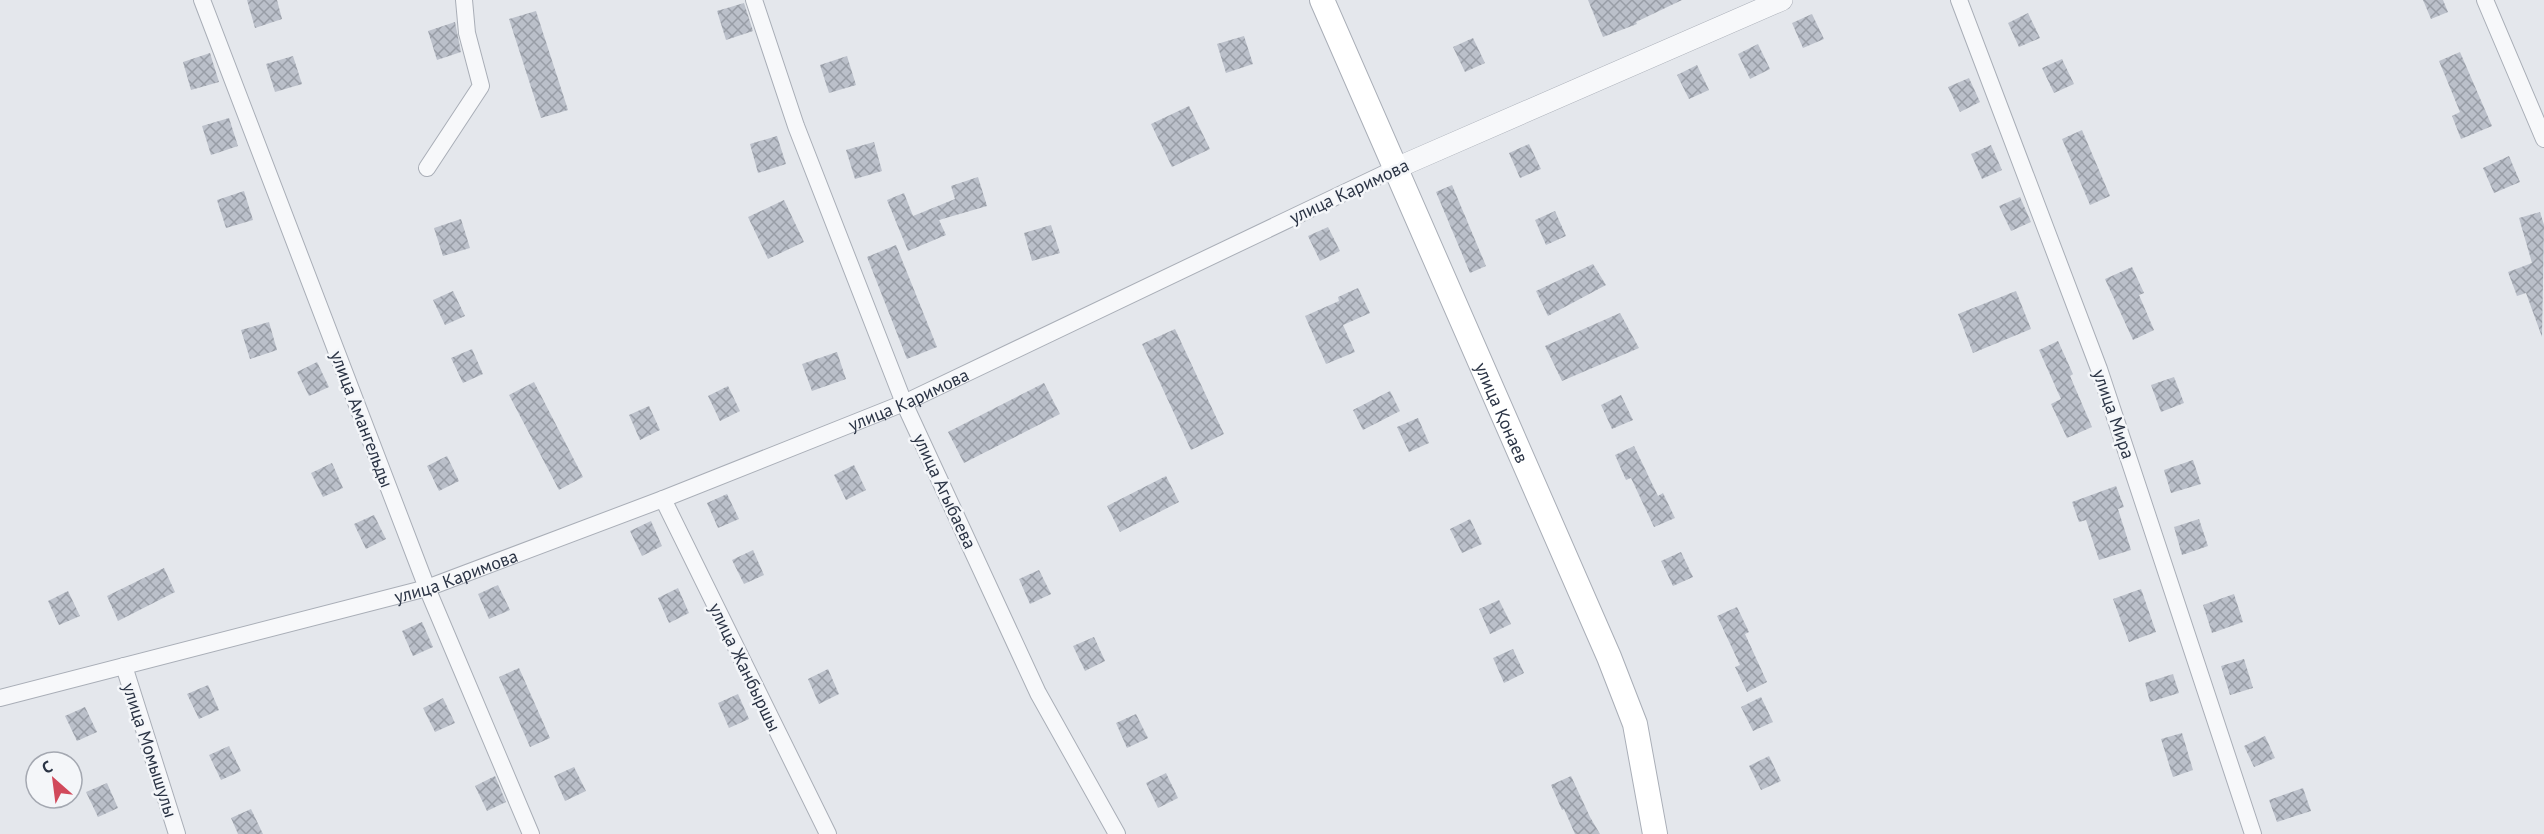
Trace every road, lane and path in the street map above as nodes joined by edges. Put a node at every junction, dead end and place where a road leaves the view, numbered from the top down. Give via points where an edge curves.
1 (202, 0) edge
2 (464, 0) edge
3 (754, 0) edge
4 (1322, 0) edge
5 (1782, 0) edge
6 (1959, 0) edge
7 (2485, 0) edge
8 (2544, 140) edge
9 (427, 168) dead end
10 (1394, 169) junction
11 (904, 404) junction
12 (663, 499) junction
13 (427, 588) junction
14 (124, 666) junction
15 (0, 698) edge
16 (177, 834) edge
17 (531, 834) edge
18 (828, 834) edge
19 (1117, 834) edge
20 (1655, 834) edge
21 (2253, 834) edge

1 - 13 street, улица Амангельды
2 - 9 street via 467,33 481,86
3 - 11 street, улица Агыбаева via 795,126
4 - 10 main road, улица Қонаев
5 - 10 street, улица Каримова
6 - 21 street, улица Мира via 2099,369
7 - 8 street
10 - 11 street, улица Каримова
10 - 20 main road, улица Қонаев via 1609,657 1635,724
11 - 12 street, улица Каримова
11 - 19 street, улица Агыбаева via 1038,693
12 - 13 street, улица Каримова
12 - 18 street, улица Жанбыршы
13 - 14 street, улица Каримова
13 - 17 street, улица Амангельды
14 - 15 street, улица Каримова
14 - 16 street, улица Момышулы

